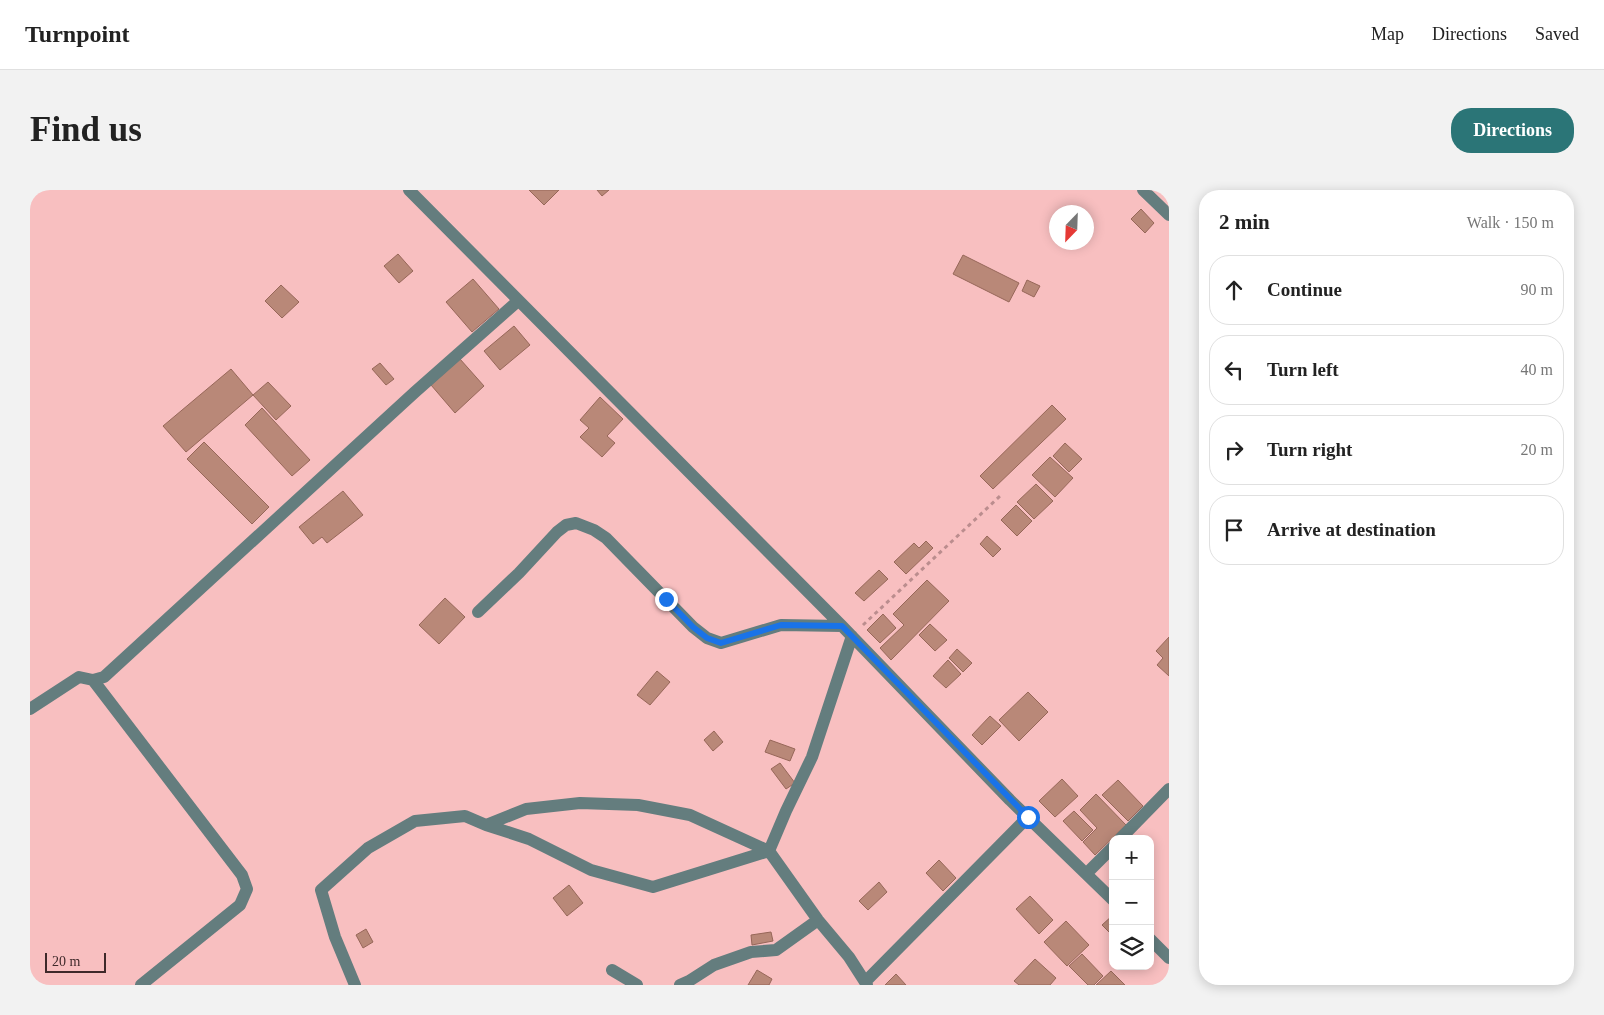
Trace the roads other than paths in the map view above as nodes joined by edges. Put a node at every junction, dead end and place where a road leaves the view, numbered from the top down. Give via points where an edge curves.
1 (409, 190) edge
2 (1143, 190) edge
3 (1169, 215) edge
4 (518, 300) junction
5 (478, 612) dead end
6 (842, 626) junction
7 (852, 636) junction
8 (93, 680) junction
9 (30, 709) edge
10 (1169, 789) edge
11 (1028, 817) junction
12 (486, 825) junction
13 (1124, 835) edge
14 (1109, 850) edge
15 (769, 851) junction
16 (1086, 873) junction
17 (1109, 896) edge
18 (818, 920) junction
19 (1154, 943) edge
20 (1169, 958) edge
21 (612, 970) dead end
22 (867, 983) edge
23 (141, 985) edge
24 (355, 985) edge
25 (637, 985) edge
26 (680, 985) edge

1 - 4 street
2 - 3 street
4 - 6 street
4 - 8 street via 104,677
5 - 6 street via 557,532 576,522 606,538 707,638 721,643 781,625
6 - 7 street
7 - 11 street
7 - 15 street via 812,757
8 - 9 street via 79,677
8 - 23 street via 242,875 247,889 240,905
10 - 13 street
11 - 16 street
11 - 22 street
12 - 15 street via 526,809 580,803 638,805 690,815
12 - 15 street via 529,839 591,870 653,888
12 - 24 street via 465,816 415,821 368,848 321,890 335,937
14 - 16 street
15 - 18 street
16 - 17 street
18 - 22 street
18 - 26 street via 776,950 751,952 714,965
19 - 20 street
21 - 25 street

